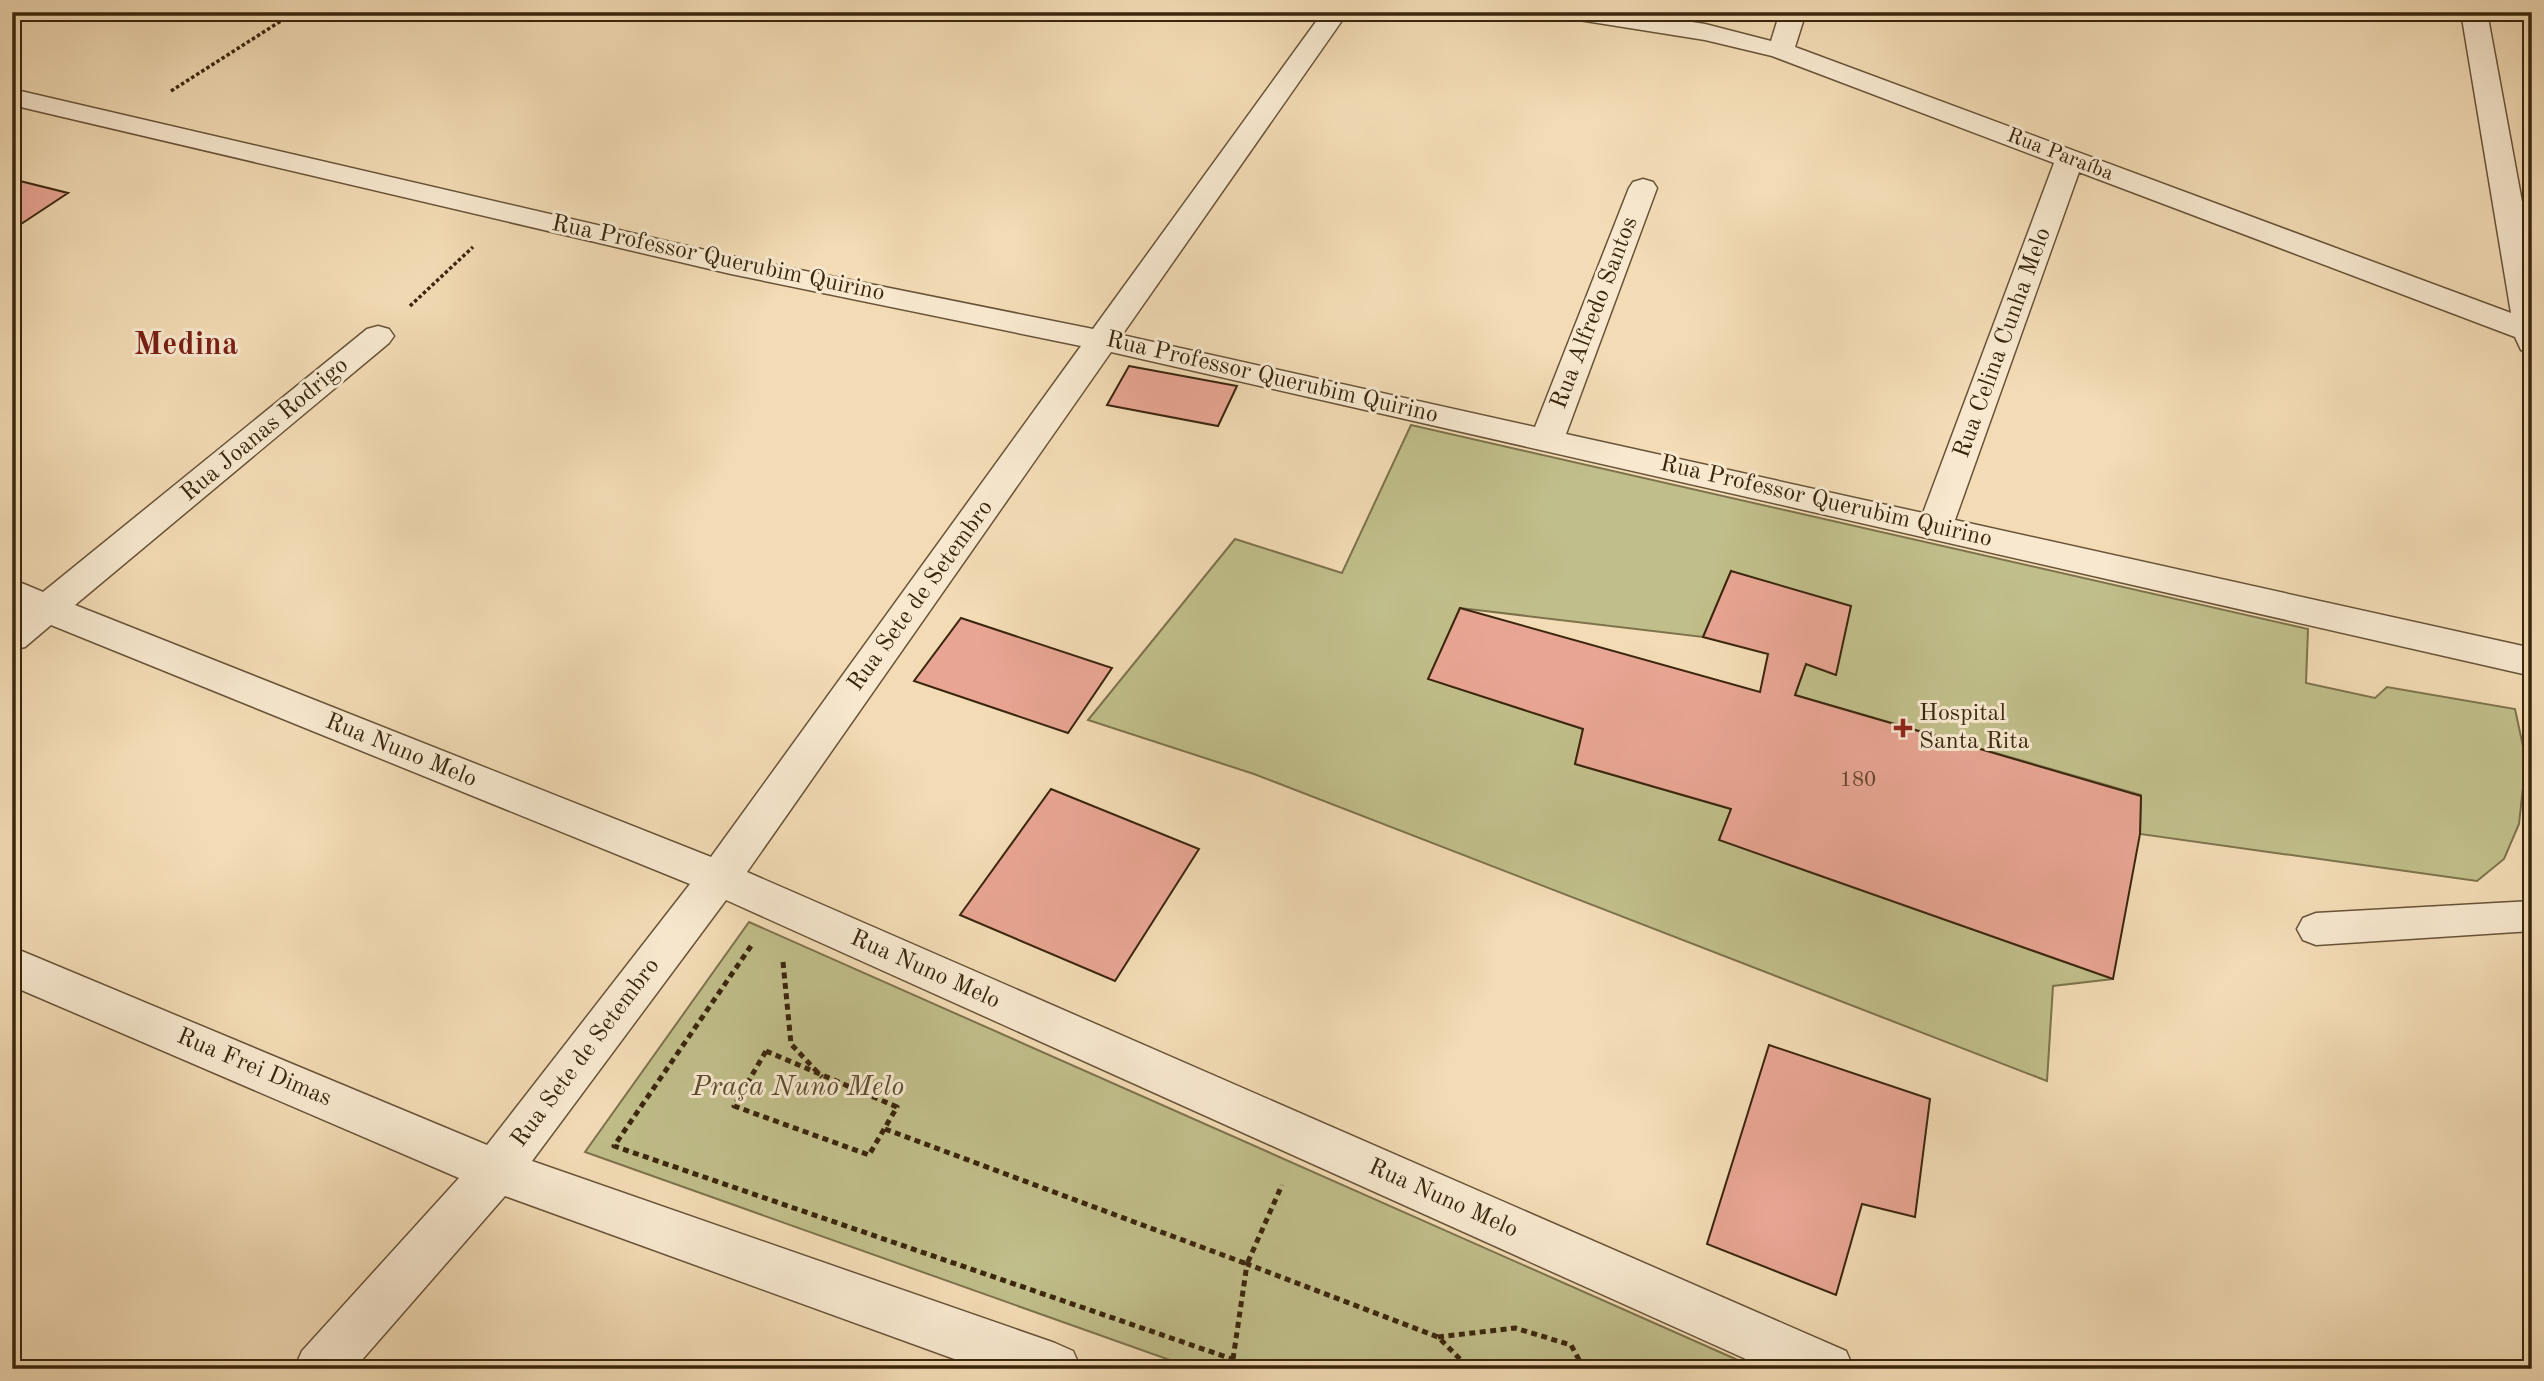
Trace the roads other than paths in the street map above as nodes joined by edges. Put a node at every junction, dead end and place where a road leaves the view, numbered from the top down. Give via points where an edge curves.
1 (1336, 12) edge
2 (1579, 12) edge
3 (1793, 12) edge
4 (2474, 12) edge
5 (1781, 51) junction
6 (12, 97) edge
7 (2070, 159) junction
8 (1643, 188) dead end
9 (2531, 335) edge
10 (378, 337) road end
11 (1104, 341) junction
12 (1546, 439) junction
13 (1935, 527) junction
14 (12, 592) edge
15 (47, 610) junction
16 (12, 637) edge
17 (2532, 662) edge
18 (719, 878) junction
19 (2532, 916) edge
20 (2316, 929) dead end
21 (12, 966) edge
22 (495, 1171) junction
23 (320, 1369) edge
24 (1055, 1369) edge
25 (1828, 1369) edge

1 - 11 street, Rua Sete de Setembro
2 - 5 street, Rua Paraíba via 1706,32
3 - 5 street
4 - 9 street
5 - 7 street, Rua Paraíba
6 - 11 street, Rua Professor Querubim Quirino via 731,265
7 - 9 street, Rua Paraíba
7 - 13 street, Rua Celina Cunha Melo
8 - 12 street, Rua Alfredo Santos
10 - 15 street, Rua Joanas Rodrigo
11 - 12 street, Rua Professor Querubim Quirino
11 - 18 street, Rua Sete de Setembro
12 - 13 street, Rua Professor Querubim Quirino
13 - 17 street, Rua Professor Querubim Quirino
14 - 15 street, Rua Nuno Melo
15 - 16 street, Rua Joanas Rodrigo
15 - 18 street, Rua Nuno Melo
18 - 22 street, Rua Sete de Setembro
18 - 25 street, Rua Nuno Melo
19 - 20 lane
21 - 22 street, Rua Frei Dimas
22 - 23 street, Rua Sete de Setembro
22 - 24 street

